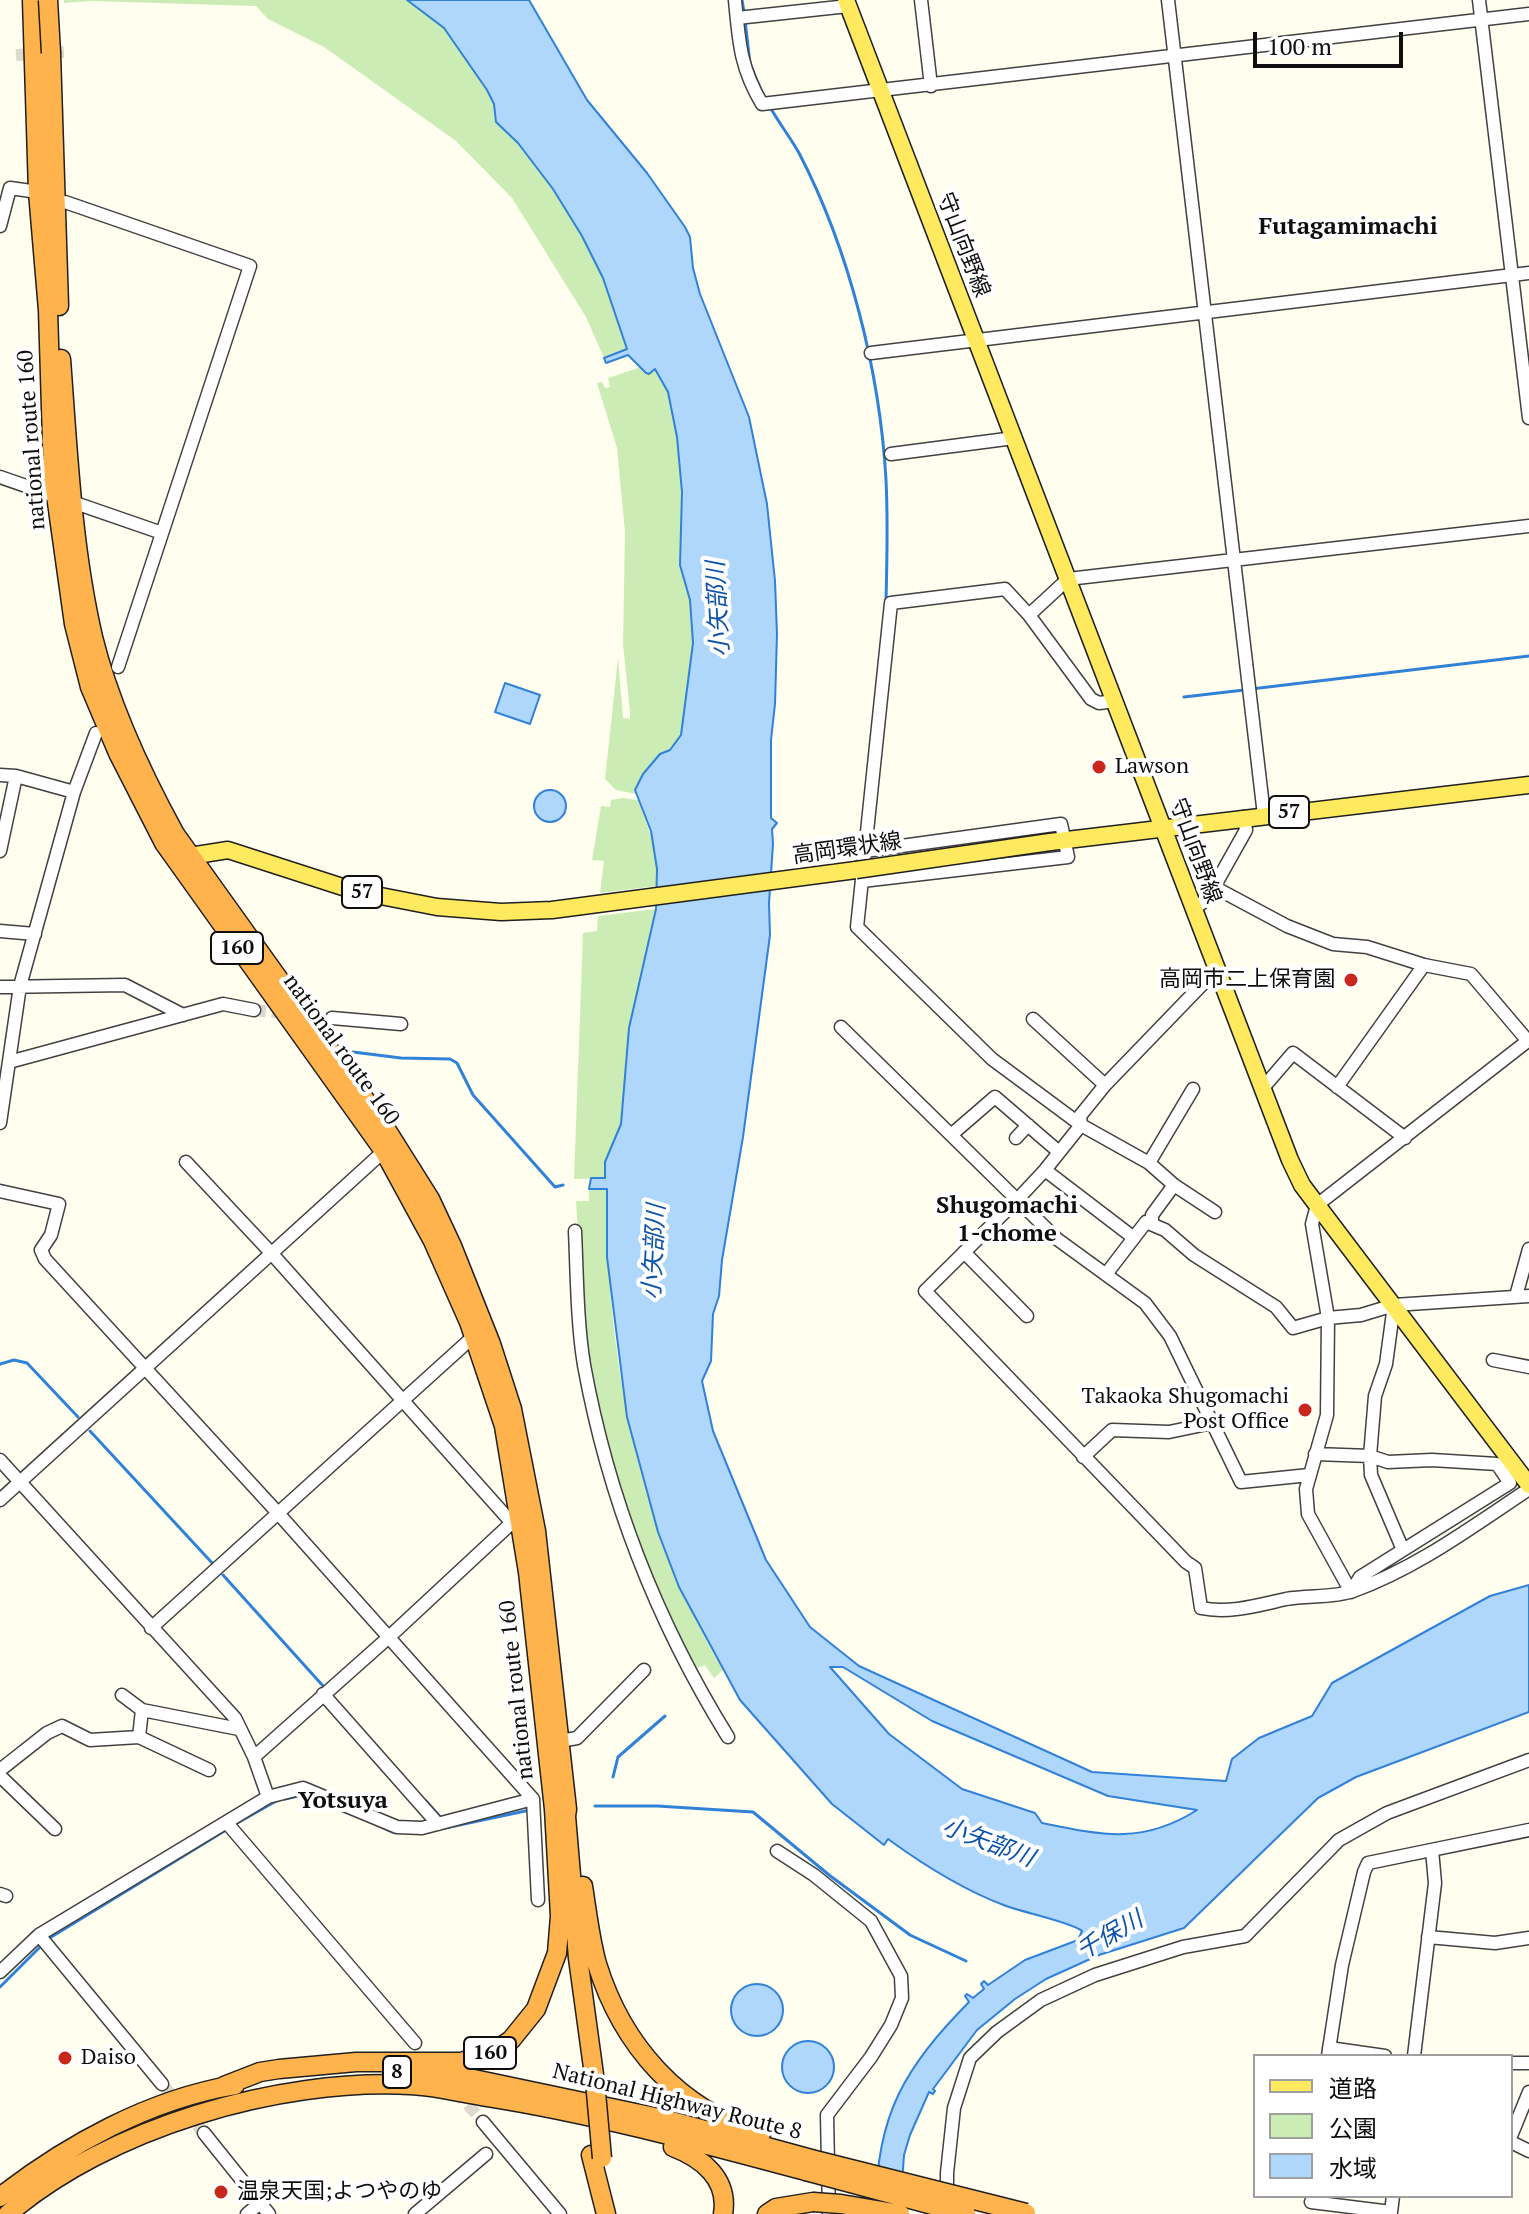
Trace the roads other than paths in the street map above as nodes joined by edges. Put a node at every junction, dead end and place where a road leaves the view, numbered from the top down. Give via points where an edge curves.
1 (32, 0) edge
2 (48, 0) edge
3 (735, 0) edge
4 (921, 0) edge
5 (1168, 0) edge
6 (1479, 0) edge
7 (847, 3) edge
8 (1529, 14) edge
9 (737, 18) junction
10 (1481, 19) junction
11 (43, 53) junction
12 (1175, 57) junction
13 (931, 86) junction
14 (882, 92) junction
15 (38, 192) junction
16 (55, 205) junction
17 (0, 226) edge
18 (1529, 273) edge
19 (1512, 275) junction
20 (1205, 311) junction
21 (975, 339) junction
22 (871, 353) dead end
23 (1529, 418) edge
24 (1014, 438) junction
25 (891, 454) dead end
26 (0, 477) edge
27 (64, 498) junction
28 (1529, 526) edge
29 (162, 533) junction
30 (1234, 560) junction
31 (1068, 579) junction
32 (1029, 615) junction
33 (118, 667) dead end
34 (1115, 701) junction
35 (96, 733) dead end
36 (0, 775) edge
37 (16, 776) junction
38 (1529, 785) edge
39 (74, 792) junction
40 (1264, 815) junction
41 (1244, 817) junction
42 (1163, 828) junction
43 (1058, 841) junction
44 (0, 851) edge
45 (865, 851) junction
46 (185, 860) junction
47 (859, 876) junction
48 (1214, 887) junction
49 (1193, 909) junction
50 (0, 931) edge
51 (35, 934) junction
52 (1424, 965) junction
53 (1217, 969) junction
54 (20, 986) junction
55 (0, 987) edge
56 (254, 1010) tunnel mouth
57 (183, 1015) junction
58 (332, 1018) tunnel mouth
59 (1033, 1019) dead end
60 (401, 1024) dead end
61 (841, 1027) dead end
62 (1528, 1040) edge
63 (9, 1062) junction
64 (1105, 1085) junction
65 (1337, 1087) junction
66 (1193, 1089) dead end
67 (1262, 1089) junction
68 (0, 1123) edge
69 (1028, 1125) junction
70 (1081, 1125) junction
71 (951, 1135) junction
72 (1016, 1138) dead end
73 (1405, 1138) junction
74 (384, 1151) junction
75 (1059, 1152) junction
76 (186, 1162) dead end
77 (1149, 1163) junction
78 (1045, 1170) junction
79 (1174, 1185) junction
80 (0, 1191) edge
81 (1017, 1200) junction
82 (1317, 1205) junction
83 (1215, 1212) dead end
84 (1152, 1223) junction
85 (575, 1231) dead end
86 (1134, 1238) junction
87 (1529, 1249) edge
88 (964, 1252) junction
89 (273, 1255) junction
90 (1107, 1273) junction
91 (1523, 1296) edge
92 (1394, 1305) junction
93 (1027, 1316) dead end
94 (1328, 1318) junction
95 (474, 1336) junction
96 (1493, 1360) dead end
97 (1529, 1367) edge
98 (145, 1369) junction
99 (402, 1401) junction
100 (1212, 1423) junction
101 (1315, 1454) junction
102 (1370, 1456) junction
103 (1083, 1457) junction
104 (0, 1460) edge
105 (1309, 1475) junction
106 (20, 1482) junction
107 (1529, 1487) edge
108 (0, 1500) edge
109 (277, 1512) junction
110 (515, 1520) junction
111 (1403, 1550) junction
112 (1351, 1592) junction
113 (151, 1628) junction
114 (389, 1637) junction
115 (644, 1670) dead end
116 (323, 1694) junction
117 (122, 1695) dead end
118 (142, 1710) junction
119 (239, 1729) junction
120 (139, 1737) junction
121 (728, 1737) dead end
122 (560, 1741) junction
123 (254, 1757) junction
124 (1529, 1760) edge
125 (0, 1770) edge
126 (209, 1770) dead end
127 (0, 1776) edge
128 (268, 1797) junction
129 (533, 1799) junction
130 (561, 1809) junction
131 (438, 1824) junction
132 (230, 1826) junction
133 (55, 1829) dead end
134 (1529, 1830) edge
135 (1432, 1850) junction
136 (777, 1851) dead end
137 (538, 1900) dead end
138 (39, 1935) junction
139 (1428, 1937) junction
140 (1529, 1938) edge
141 (0, 1972) edge
142 (415, 2043) dead end
143 (1328, 2052) edge
144 (1356, 2054) edge
145 (1414, 2054) edge
146 (162, 2084) tunnel mouth
147 (224, 2086) junction
148 (1529, 2092) edge
149 (561, 2110) junction
150 (483, 2122) tunnel mouth
151 (1513, 2131) edge
152 (204, 2133) tunnel mouth
153 (486, 2154) dead end
154 (596, 2156) junction
155 (810, 2160) junction
156 (1393, 2198) edge
157 (260, 2203) junction
158 (7, 2204) edge
159 (1312, 2204) edge
160 (972, 2208) edge
161 (247, 2214) edge
162 (269, 2214) edge
163 (415, 2214) edge
164 (560, 2214) edge
165 (606, 2214) edge
166 (619, 2214) edge
167 (723, 2214) edge
168 (767, 2214) edge
169 (829, 2214) edge
170 (900, 2214) edge
171 (947, 2214) edge
172 (1028, 2214) edge

1 - 11 highway, 160
2 - 11 highway, 160, bridge
3 - 9 street
4 - 13 street
5 - 12 street
6 - 10 street
7 - 9 street
7 - 14 main road, 守山向野線
8 - 10 street
9 - 14 street via 742,63 762,104
10 - 12 street
10 - 19 street
11 - 15 highway, national route 160 / 160
11 - 16 highway, national route 160 / 160
12 - 13 street
12 - 20 street
13 - 14 street
14 - 21 main road, 守山向野線
15 - 17 street via 10,188
15 - 27 highway, national route 160 / 160 via 53,461
16 - 27 highway, national route 160 / 160
16 - 29 street via 65,202 250,266
18 - 19 street
19 - 20 street
19 - 23 street
20 - 21 street
20 - 30 street
21 - 22 street
21 - 24 main road, 守山向野線
24 - 25 street
24 - 31 main road, 守山向野線
26 - 27 street
27 - 29 street
27 - 46 highway, national route 160 / 160 via 104,675
28 - 30 street
29 - 33 street
30 - 31 street
30 - 40 street
31 - 32 street
31 - 34 main road, 守山向野線
32 - 34 street via 1091,699
32 - 45 street via 1005,589 891,603
34 - 42 main road, 守山向野線
35 - 39 street
36 - 37 street
37 - 39 street
37 - 44 street
38 - 40 main road, 高岡環状線 / 57
39 - 51 street
40 - 41 main road, 高岡環状線 / 57
41 - 42 main road, 高岡環状線 / 57
41 - 48 street via 1246,830
42 - 43 main road, 高岡環状線 / 57
42 - 49 main road, 守山向野線
43 - 45 street via 1061,824
43 - 47 main road, 高岡環状線 / 57, bridge
43 - 47 street via 1068,857
45 - 47 street
46 - 47 main road, 高岡環状線 / 57 via 228,850 355,891 437,907 501,912 831,874
46 - 74 highway, national route 160 / 160
46 - 122 highway, national route 160 / 160 via 386,1129 452,1246 512,1409 536,1531
47 - 70 street via 857,927 992,1059
48 - 49 street
48 - 52 street via 1333,944 1367,947
49 - 53 main road, 守山向野線
50 - 51 street
51 - 54 street
52 - 62 street via 1471,974
52 - 65 street
53 - 64 street
53 - 67 main road, 守山向野線
54 - 55 street
54 - 57 street via 125,985
54 - 63 street
56 - 57 street via 223,1004
57 - 63 street
58 - 60 street
59 - 64 street
61 - 71 street
62 - 73 street
63 - 68 street
64 - 70 street via 1080,1116
65 - 67 street via 1293,1053
65 - 73 street
66 - 77 street
67 - 82 main road, 守山向野線 via 1290,1160
69 - 71 street via 995,1097
69 - 72 street
69 - 75 street
70 - 75 street
70 - 77 street
71 - 81 street
73 - 82 street
74 - 89 street
74 - 95 highway, national route 160 / 160 via 433,1241
75 - 78 street
76 - 89 street
77 - 79 street
78 - 81 street
78 - 86 street
79 - 83 street
79 - 84 street via 1152,1215
80 - 98 street via 59,1204 41,1250 45,1259
81 - 88 street
81 - 90 street via 1057,1239
82 - 92 main road, 守山向野線
82 - 94 street via 1312,1224
84 - 86 street via 1146,1222
84 - 94 street via 1276,1307 1293,1328
85 - 121 street via 584,1362 638,1561 696,1685
86 - 90 street
87 - 91 street
88 - 93 street
88 - 103 street via 925,1291
89 - 98 street
89 - 99 street
90 - 100 street via 1145,1303 1170,1336
91 - 92 street
92 - 94 street
92 - 102 street via 1386,1364 1375,1396
92 - 107 main road, 守山向野線
94 - 101 street via 1327,1415
95 - 99 street
95 - 110 highway, national route 160 / 160 via 504,1426
96 - 97 street
98 - 106 street
98 - 109 street
99 - 109 street
99 - 110 street
100 - 103 street via 1169,1432 1112,1430
100 - 105 street via 1241,1482
101 - 102 street
101 - 105 street
102 - 111 street via 1371,1475
102 - 111 street via 1388,1462 1497,1464 1510,1483
103 - 112 street via 1195,1568 1201,1608 1228,1610
104 - 106 street
105 - 112 street via 1308,1514
106 - 108 street
106 - 113 street
107 - 112 street via 1440,1549
109 - 113 street
109 - 114 street
110 - 114 street
110 - 130 highway, national route 160 / 160 via 528,1572
111 - 112 street via 1360,1577
113 - 119 street via 235,1718
114 - 116 street
114 - 129 street
115 - 122 street via 577,1738
116 - 123 street
116 - 131 street
117 - 118 street
118 - 119 street
118 - 120 street
119 - 123 street
120 - 125 street via 90,1740 62,1726
120 - 126 street
122 - 130 highway, national route 160 / 160
123 - 128 street
124 - 171 street via 1387,1813 1339,1840 1245,1936 1183,1947 1095,1975 1041,2000 997,2032 970,2058 954,2108
127 - 133 street
128 - 131 street via 303,1788 397,1827
128 - 132 street
129 - 131 street
129 - 137 street
130 - 147 highway, 160 via 557,1953 536,2009 511,2040 492,2053 461,2062 356,2062 279,2069
130 - 154 highway, 160 via 557,1816
130 - 155 highway, 160 via 571,1816 596,1962 627,2034 696,2106
132 - 138 street
132 - 142 street
134 - 135 street
135 - 139 street via 1435,1883
135 - 143 street via 1368,1863 1342,1965
136 - 169 street via 871,1921 901,1976 902,1998 891,2025 827,2115
138 - 141 street
138 - 146 street
139 - 140 street via 1495,1943
139 - 145 street
143 - 144 street
147 - 155 highway, National Highway Route 8 / 8 via 347,2070 469,2078 664,2119
147 - 158 highway, National Highway Route 8 / 8 via 97,2134
148 - 151 street
149 - 155 highway, National Highway Route 8 / 8
149 - 158 highway, National Highway Route 8 / 8 via 411,2085 307,2090 240,2102 134,2138
149 - 167 highway via 570,2118 693,2154 719,2180
150 - 164 street
152 - 157 street
153 - 163 street
154 - 165 highway, 160
154 - 166 highway, 160
155 - 160 highway, National Highway Route 8 / 8, bridge
156 - 159 street via 1391,2212
157 - 161 street
157 - 162 street
160 - 172 highway, National Highway Route 8 / 8, bridge
168 - 170 highway, bridge via 813,2202

